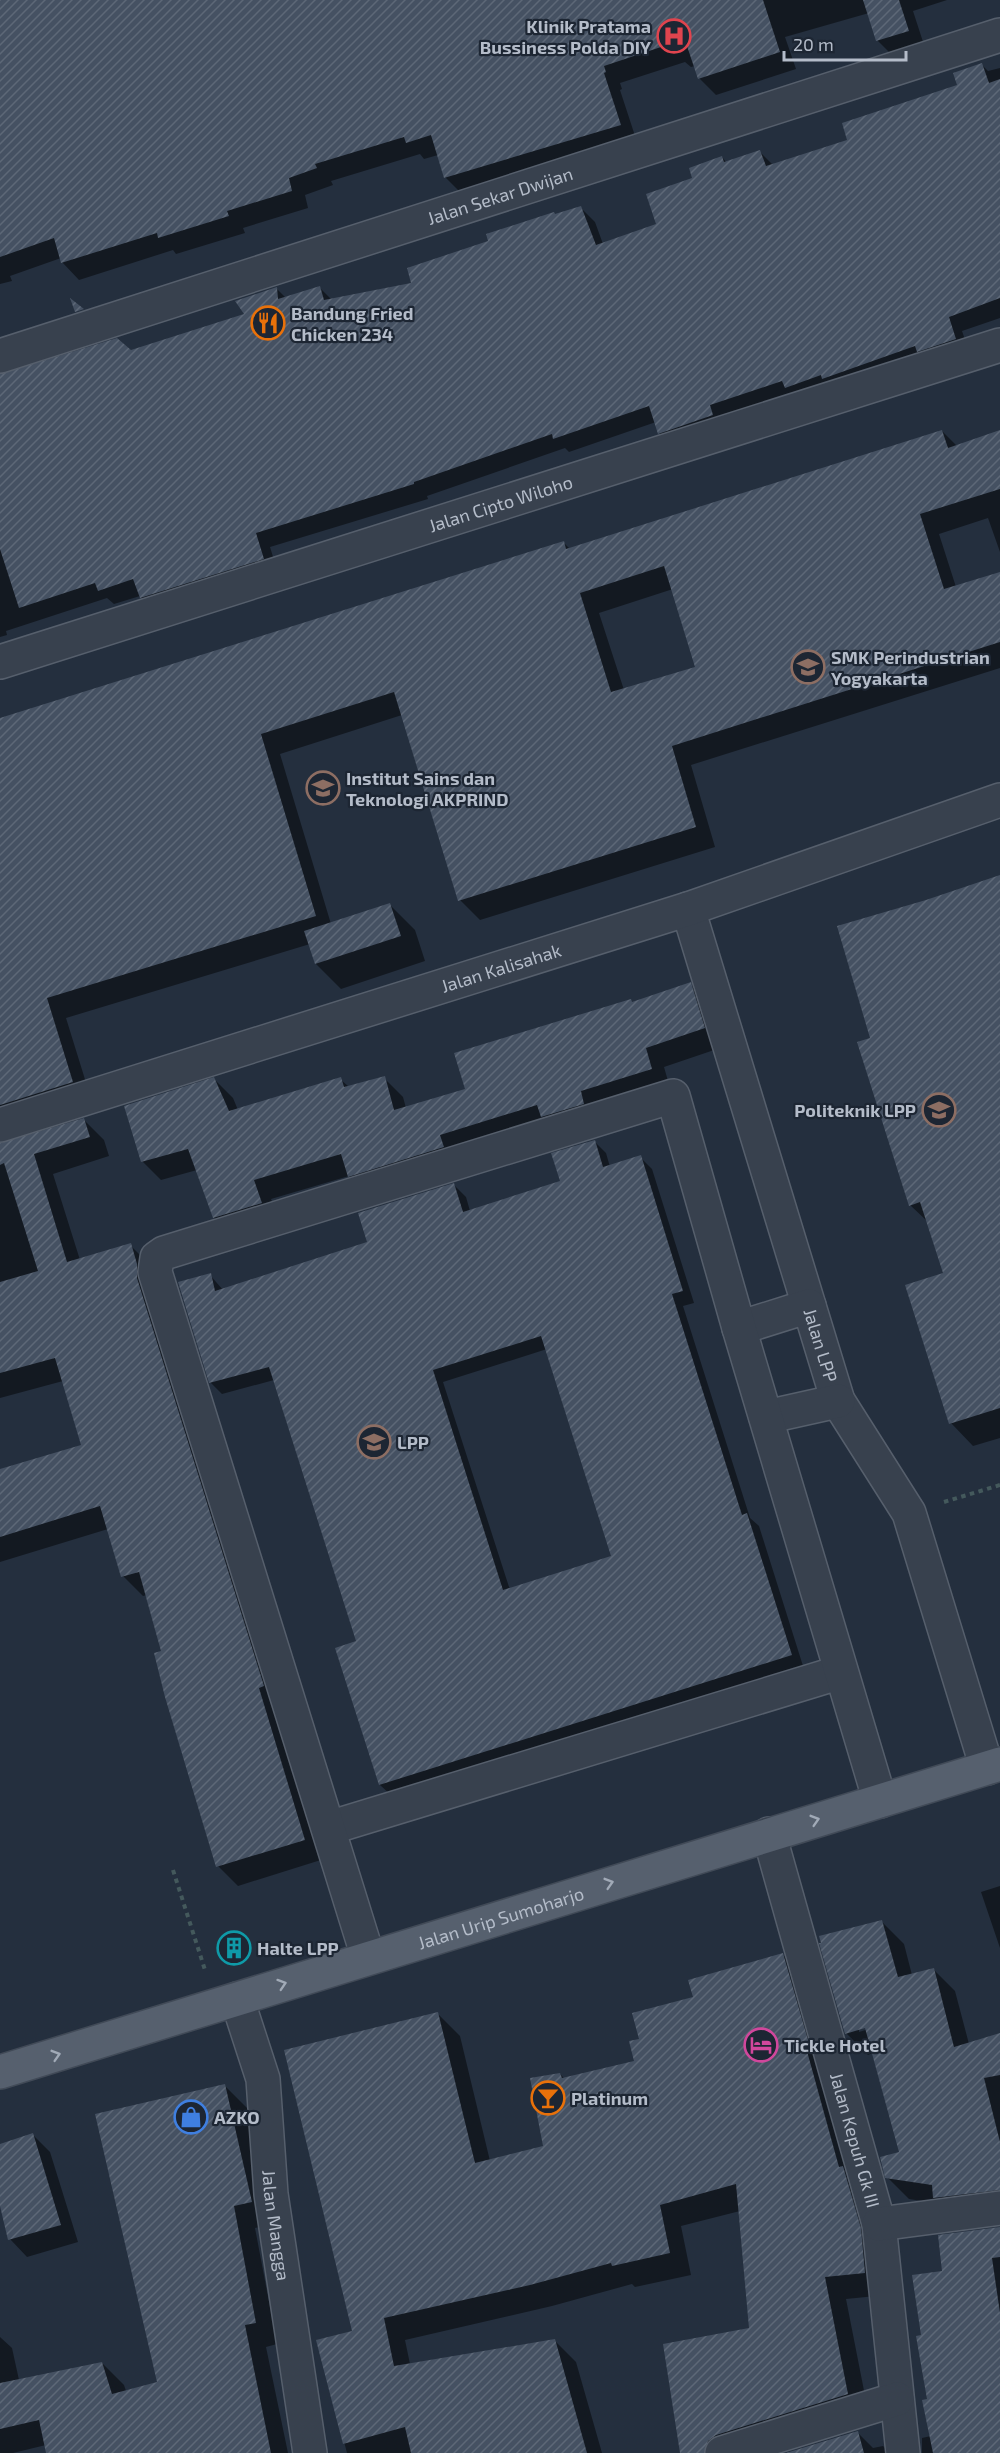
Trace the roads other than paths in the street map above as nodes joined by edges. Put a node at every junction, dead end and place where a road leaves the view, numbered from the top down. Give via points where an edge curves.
1 (1000, 35) edge
2 (1000, 345) edge
3 (0, 356) edge
4 (0, 662) edge
5 (1000, 800) edge
6 (688, 909) junction
7 (0, 1125) edge
8 (809, 1306) junction
9 (739, 1328) junction
10 (838, 1401) junction
11 (766, 1417) junction
12 (841, 1672) junction
13 (994, 1766) edge
14 (880, 1801) junction
15 (329, 1828) junction
16 (769, 1834) junction
17 (368, 1957) junction
18 (226, 2002) junction
19 (0, 2072) edge
20 (1000, 2208) edge
21 (879, 2224) junction
22 (897, 2399) junction
23 (310, 2453) edge
24 (722, 2453) edge
25 (903, 2453) edge

1 - 3 street, Jalan Sekar Dwijan
2 - 4 street, Jalan Cipto Wiloho
5 - 6 street, Jalan Kalisahak
6 - 7 street, Jalan Kalisahak
6 - 8 street, Jalan LPP
8 - 9 street
8 - 10 street, Jalan LPP
9 - 11 street
9 - 15 street via 673,1096 252,1225 157,1258 154,1263 158,1287
10 - 11 street
10 - 13 street, Jalan LPP via 909,1513
11 - 12 street
12 - 14 street
12 - 15 street
13 - 14 main road, Jalan Urip Sumoharjo
16 -> 14 main road, Jalan Urip Sumoharjo
15 - 17 street
17 -> 16 main road, Jalan Urip Sumoharjo
16 - 21 street, Jalan Kepuh Gk III
18 -> 17 main road, Jalan Urip Sumoharjo
19 -> 18 main road, Jalan Urip Sumoharjo
18 - 23 street, Jalan Mangga via 263,2079 271,2194
20 - 21 street
21 - 22 street, Jalan Kepuh Gk III
22 - 24 street
22 - 25 street, Jalan Kepuh Gk III

